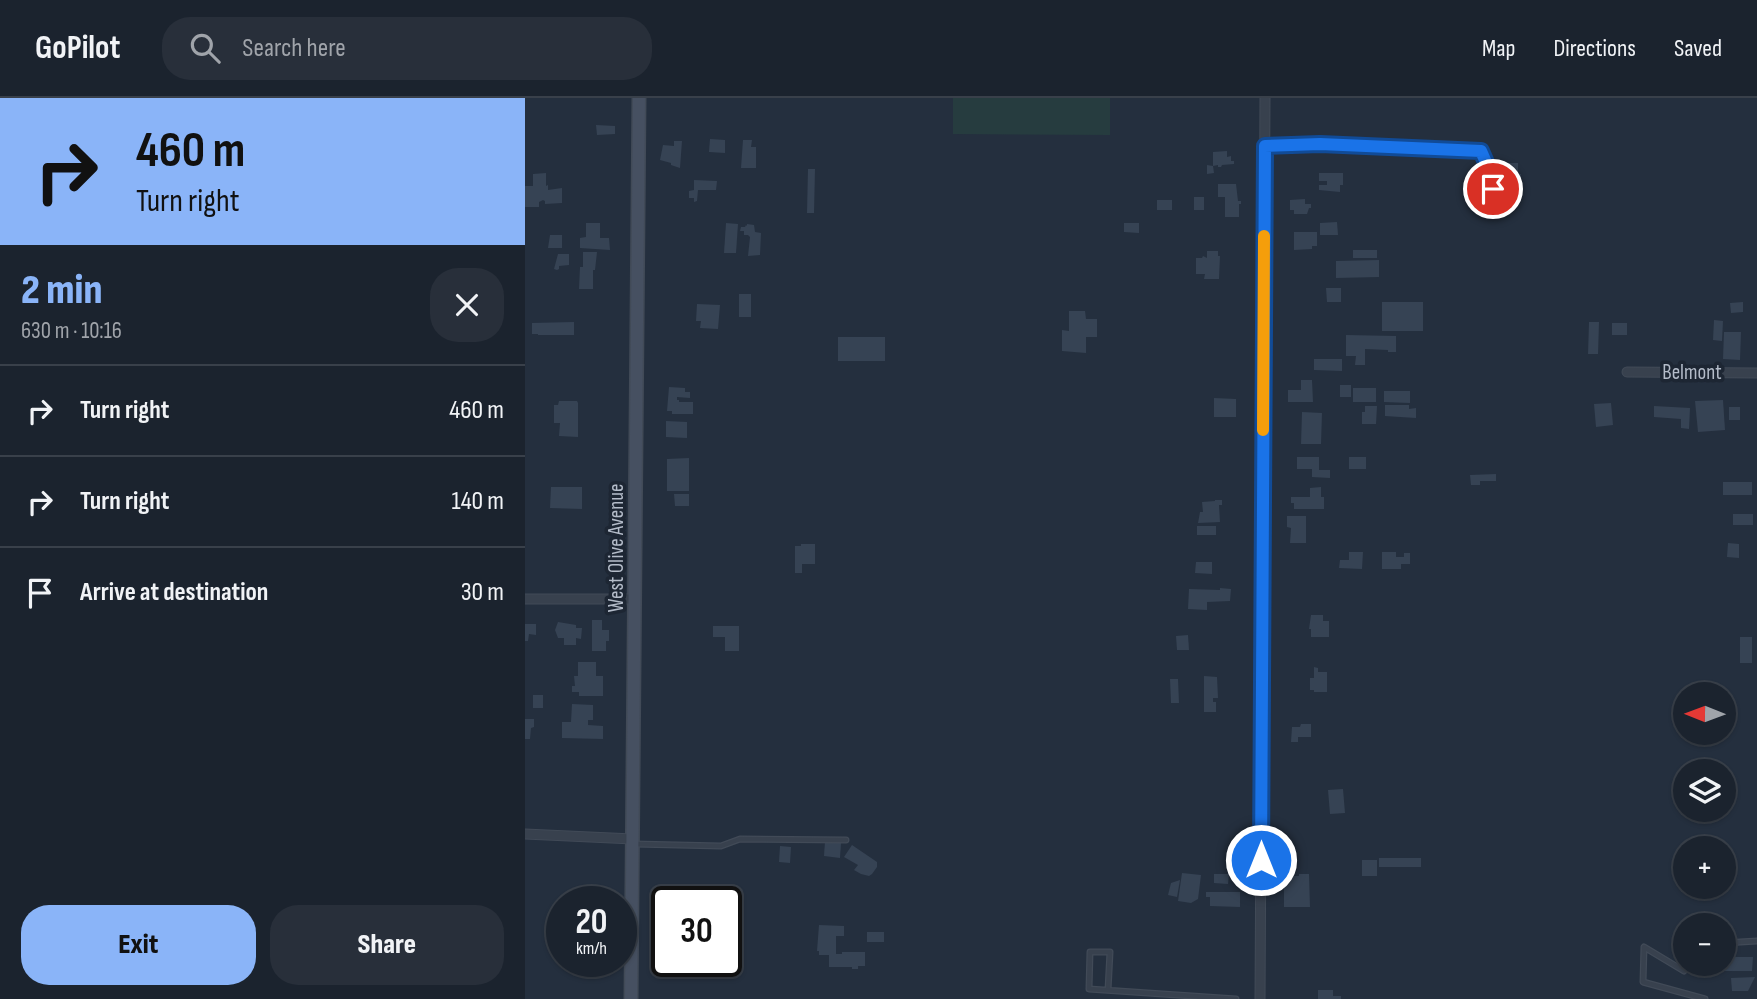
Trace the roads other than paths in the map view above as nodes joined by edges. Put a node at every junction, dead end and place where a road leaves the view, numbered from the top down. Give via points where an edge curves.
1 (639, 98) edge
2 (1265, 98) edge
3 (1265, 146) junction
4 (1493, 189) dead end
5 (1627, 372) dead end
6 (1757, 373) edge
7 (635, 599) junction
8 (525, 600) edge
9 (525, 834) edge
10 (846, 840) dead end
11 (633, 842) junction
12 (1757, 941) edge
13 (1736, 942) edge
14 (1673, 964) edge
15 (1108, 990) junction
16 (631, 999) edge
17 (1237, 999) edge
18 (1260, 999) edge
19 (1705, 999) edge

1 - 7 main road, West Olive Avenue
2 - 3 street
3 - 4 lane via 1481,151
3 - 18 street
5 - 6 street, Belmont
7 - 8 street
7 - 11 main road, West Olive Avenue
9 - 11 street
10 - 11 lane via 740,839 721,846
11 - 16 main road, West Olive Avenue
12 - 13 lane
14 - 19 lane via 1644,947 1643,982
15 - 15 lane via 1089,989 1090,952 1110,952
15 - 17 lane

